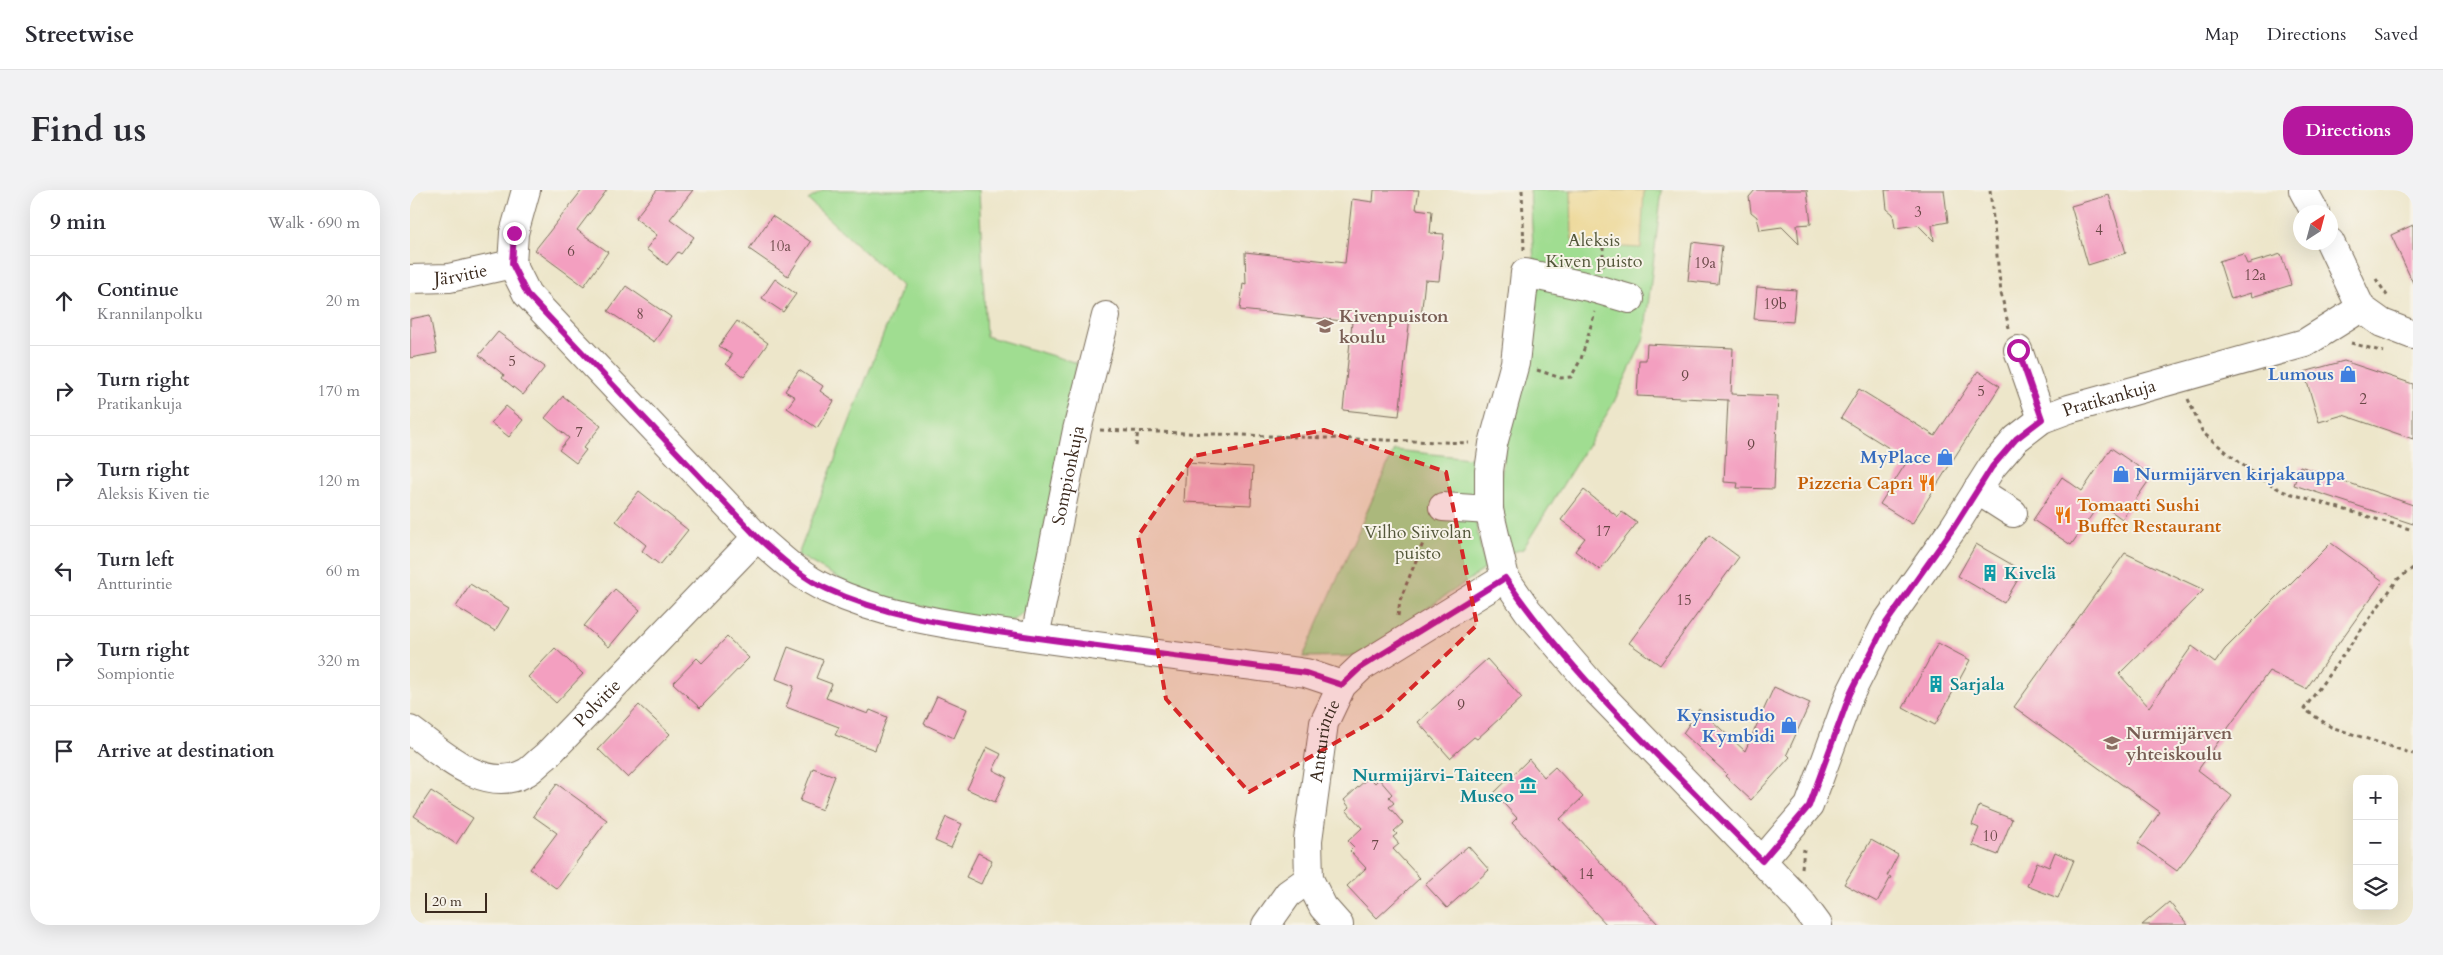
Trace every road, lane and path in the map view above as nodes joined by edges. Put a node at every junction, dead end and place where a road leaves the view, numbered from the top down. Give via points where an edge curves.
1 (526, 190) edge
2 (1522, 190) edge
3 (1990, 190) edge
4 (1603, 246) dead end
5 (2334, 250) edge
6 (512, 264) junction
7 (1525, 273) junction
8 (410, 279) edge
9 (1600, 290) junction
10 (1630, 299) dead end
11 (2361, 308) junction
12 (1106, 316) dead end
13 (2413, 335) edge
14 (2348, 343) dead end
15 (2018, 350) joint
16 (2386, 352) dead end
17 (1515, 363) junction
18 (2184, 390) dead end
19 (2042, 419) junction
20 (1077, 430) junction
21 (1138, 430) junction
22 (1493, 444) junction
23 (1136, 446) dead end
24 (1977, 490) junction
25 (1443, 507) joint
26 (1488, 510) junction
27 (2013, 514) dead end
28 (2413, 530) edge
29 (757, 537) junction
30 (2413, 568) edge
31 (1505, 578) junction
32 (1035, 637) junction
33 (1393, 647) junction
34 (1342, 685) junction
35 (410, 730) edge
36 (2413, 754) edge
37 (1762, 861) junction
38 (1309, 880) junction
39 (1266, 925) edge
40 (1339, 925) edge
41 (1818, 925) edge

1 - 6 street via 514,233
2 - 7 path
3 - 15 path via 2001,293
4 - 9 path
5 - 11 street
6 - 8 street, Järvitie via 449,278
6 - 29 street via 527,294
7 - 9 street
7 - 17 street
9 - 10 street
9 - 17 path via 1581,359 1571,376 1561,378
11 - 13 street via 2382,322
11 - 19 street, Pratikankuja via 2305,343 2167,380
12 - 20 street, Sompionkuja
14 - 16 path
15 - 19 street
17 - 22 street
18 - 28 path via 2203,433 2254,474 2282,491
19 - 24 street, Pratikankuja via 2016,439
20 - 21 path
20 - 32 street, Sompionkuja
21 - 22 path
21 - 23 path
22 - 26 street
24 - 27 street
24 - 37 street, Pratikankuja via 1886,623 1850,694 1809,806
25 - 26 street
25 - 33 path via 1426,531 1400,600
26 - 31 street
29 - 32 street via 792,568 826,588 874,608 913,619
29 - 35 street, Polvitie via 525,774 503,780 483,776 461,766
30 - 36 path via 2398,579 2304,709 2331,727
31 - 33 street, Antturintie
31 - 37 street via 1528,611 1597,691
32 - 34 street via 1306,673
33 - 34 street, Antturintie via 1361,667
34 - 38 street, Antturintie via 1324,723 1308,840
37 - 41 street
38 - 39 street via 1288,894
38 - 40 street, Antturintie via 1323,908

